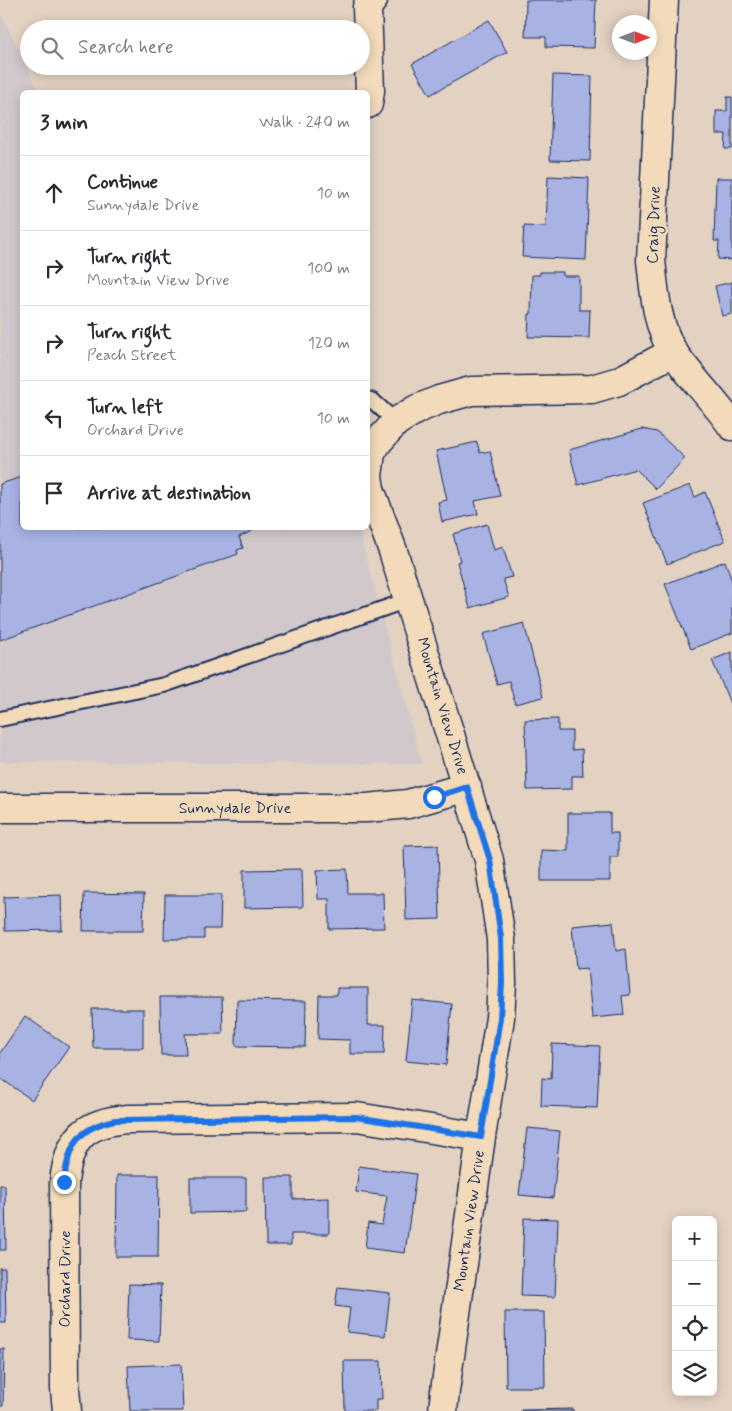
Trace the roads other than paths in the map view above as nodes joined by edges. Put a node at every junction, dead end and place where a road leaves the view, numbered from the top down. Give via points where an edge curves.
1 (373, 0) edge
2 (664, 0) edge
3 (367, 20) edge
4 (369, 75) edge
5 (370, 90) edge
6 (674, 352) junction
7 (370, 400) edge
8 (396, 422) junction
9 (732, 426) edge
10 (370, 457) edge
11 (370, 489) edge
12 (408, 600) junction
13 (0, 719) edge
14 (467, 787) junction
15 (0, 808) edge
16 (481, 1137) junction
17 (67, 1411) edge
18 (443, 1411) edge

1 - 3 street via 367,7
2 - 6 street, Craig Drive via 651,260 655,298
4 - 5 street
6 - 8 street, Mountain View Drive via 619,381 592,388 471,391 416,409
6 - 9 street, Craig Drive
7 - 8 lane
8 - 10 street, Mountain View Drive
11 - 12 street, Mountain View Drive via 394,551
12 - 13 lane via 164,685
12 - 14 street, Mountain View Drive
14 - 15 street, Sunnydale Drive via 408,804 367,808
14 - 16 street, Mountain View Drive via 490,860 501,938 500,1018
16 - 17 street, Orchard Drive via 356,1117 128,1119 99,1123 84,1132 72,1147 64,1182
16 - 18 street, Mountain View Drive

